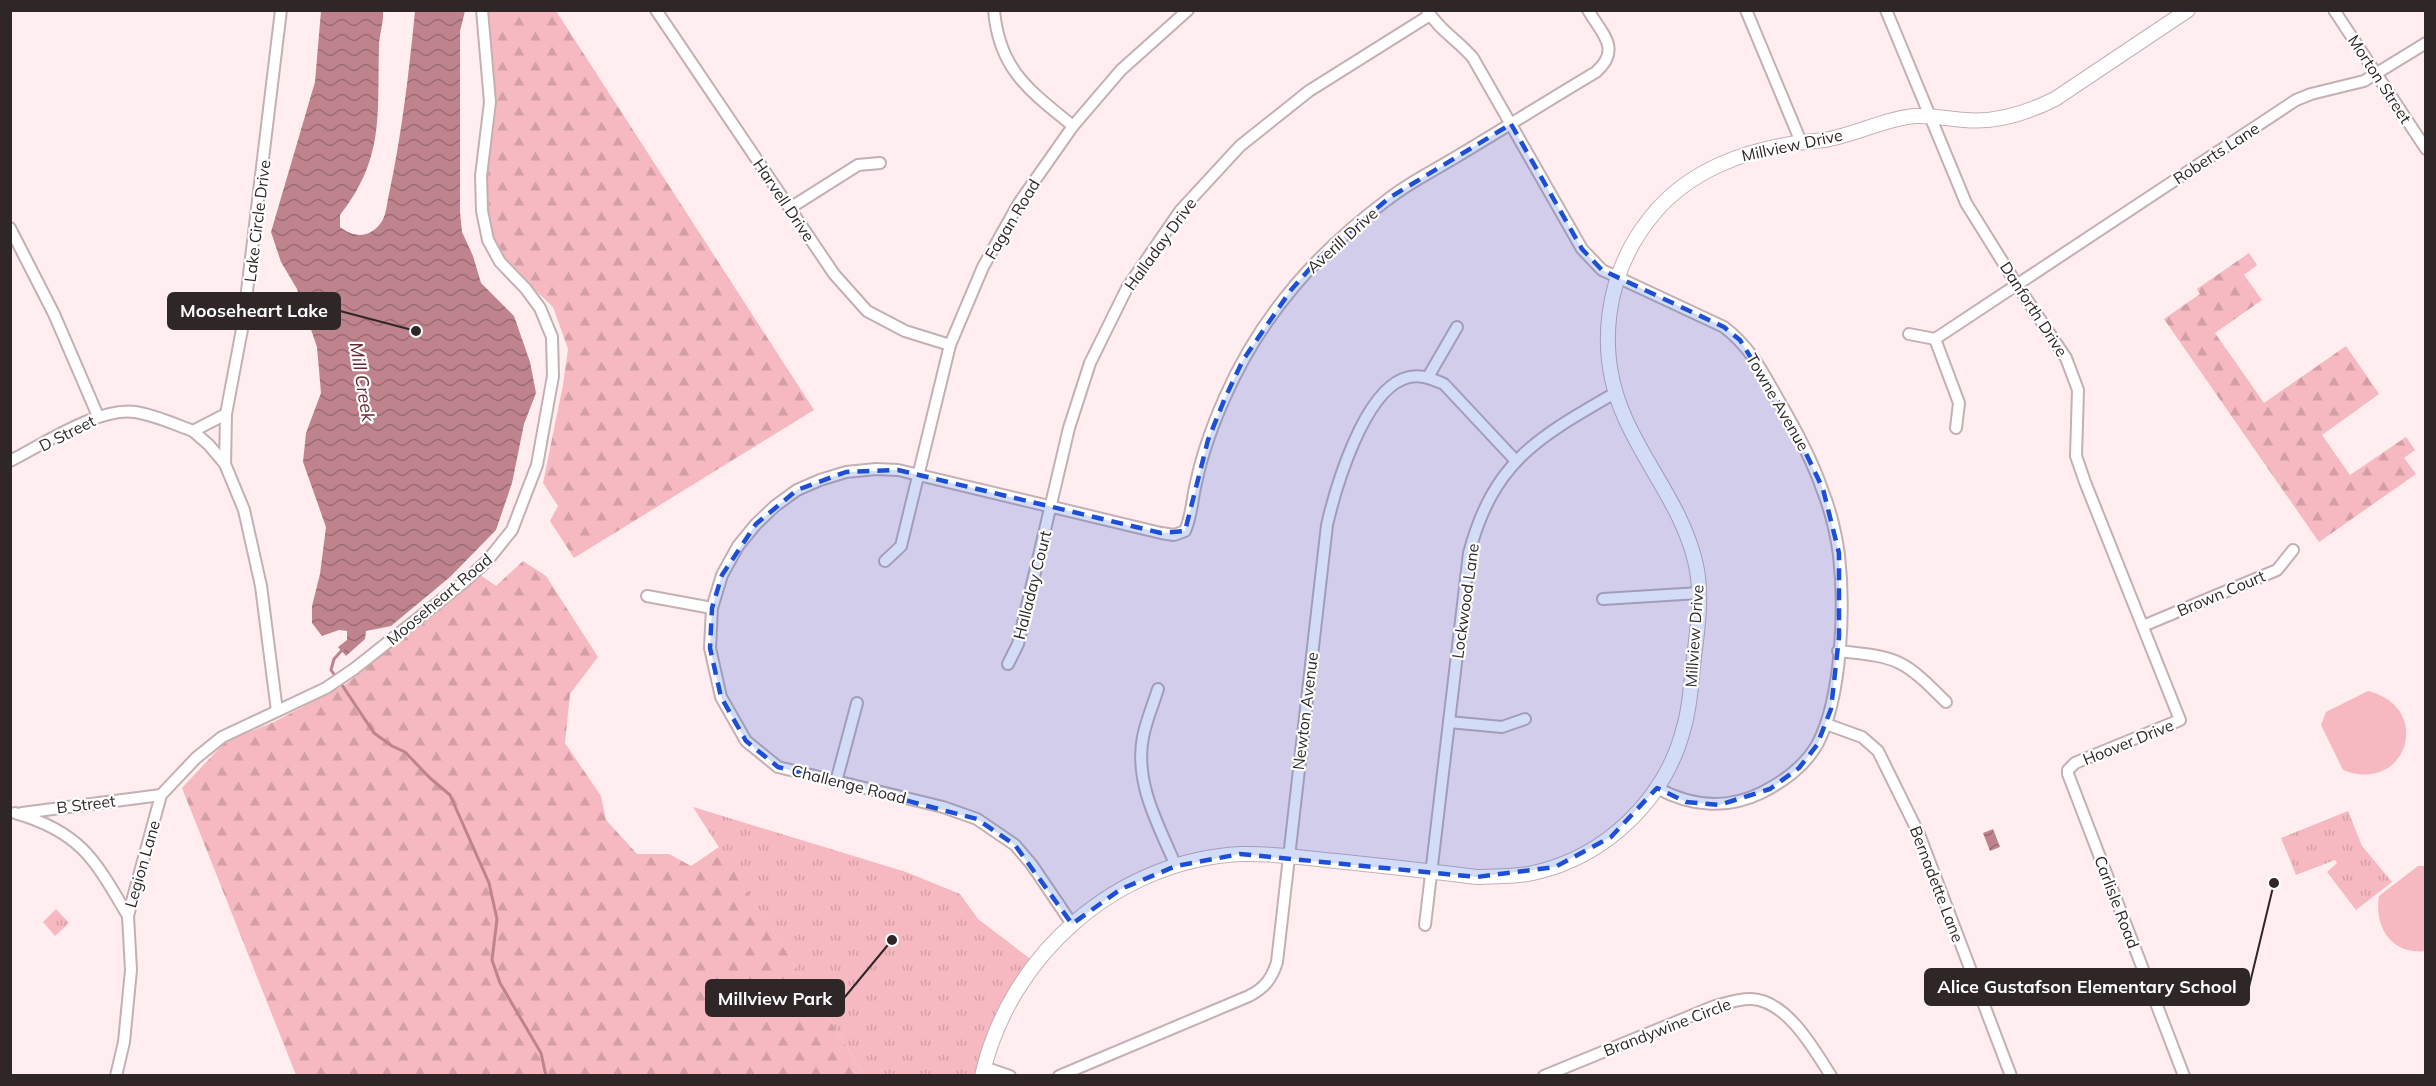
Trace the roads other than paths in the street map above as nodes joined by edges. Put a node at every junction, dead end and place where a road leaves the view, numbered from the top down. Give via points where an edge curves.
1 (281, 10) edge
2 (482, 10) edge
3 (657, 10) edge
4 (994, 10) edge
5 (1188, 10) edge
6 (1588, 10) edge
7 (1746, 10) edge
8 (1886, 10) edge
9 (2188, 10) edge
10 (2334, 10) edge
11 (1429, 13) edge
12 (2426, 43) edge
13 (2376, 74) junction
14 (1930, 116) junction
15 (1511, 124) junction
16 (1073, 126) junction
17 (1801, 142) junction
18 (2426, 148) edge
19 (880, 163) dead end
20 (790, 208) junction
21 (10, 228) edge
22 (1617, 278) junction
23 (2017, 285) junction
24 (1457, 327) dead end
25 (1909, 334) dead end
26 (1935, 339) junction
27 (950, 345) junction
28 (1428, 377) junction
29 (1615, 393) junction
30 (225, 414) junction
31 (99, 416) junction
32 (1956, 428) dead end
33 (193, 431) junction
34 (10, 461) edge
35 (1516, 461) junction
36 (225, 464) junction
37 (919, 474) junction
38 (1052, 506) junction
39 (1190, 520) joint
40 (2293, 550) dead end
41 (885, 561) dead end
42 (1699, 593) junction
43 (647, 596) dead end
44 (1603, 599) dead end
45 (712, 608) junction
46 (2143, 626) junction
47 (1838, 651) junction
48 (1008, 664) dead end
49 (1158, 689) dead end
50 (1946, 702) dead end
51 (857, 703) dead end
52 (277, 711) junction
53 (1525, 719) dead end
54 (2180, 720) joint
55 (1449, 722) junction
56 (1826, 724) junction
57 (2075, 764) joint
58 (836, 782) junction
59 (1657, 788) junction
60 (161, 795) junction
61 (13, 813) edge
62 (1289, 856) junction
63 (1176, 866) junction
64 (1432, 872) junction
65 (128, 916) junction
66 (1071, 924) junction
67 (1425, 925) dead end
68 (1575, 1063) junction
69 (983, 1071) edge
70 (116, 1076) edge
71 (1010, 1076) edge
72 (1059, 1076) edge
73 (1544, 1076) edge
74 (1576, 1076) edge
75 (1831, 1076) edge
76 (2011, 1076) edge
77 (2184, 1076) edge

1 - 30 street, Lake Circle Drive via 243,324
2 - 52 street, Mooseheart Road via 490,102 481,176 488,240 500,262 540,308 552,337 553,376 537,465 512,530 487,561 354,669 326,688
3 - 20 street, Harvell Drive
4 - 16 street via 1002,51 1017,77
5 - 16 street, Fagan Road via 1121,70
6 - 15 street, Averill Drive via 1610,56 1596,72
7 - 17 street
8 - 14 street, Danforth Drive
9 - 14 street, Millview Drive via 2034,110 1989,120
10 - 13 street, Morton Street
11 - 15 street, Towne Avenue via 1473,58
11 - 38 street, Halladay Drive via 1309,91 1240,146 1180,211 1127,288 1090,363 1069,428
12 - 13 street, Roberts Lane
13 - 18 street, Morton Street
13 - 23 street, Roberts Lane via 2355,84 2296,100
14 - 17 street, Millview Drive via 1892,119 1821,141
14 - 23 street, Danforth Drive via 1966,203
15 - 22 street, Towne Avenue via 1582,249 1602,270
15 - 39 street, Averill Drive via 1389,198 1321,256 1291,290 1248,351 1225,398 1195,483
16 - 27 street, Fagan Road via 1019,203 983,267
17 - 22 street, Millview Drive via 1735,158 1679,188 1641,230
19 - 20 street via 858,165
20 - 27 street, Harvell Drive via 834,274 867,310 904,331
21 - 31 street
22 - 29 street, Millview Drive via 1607,327
22 - 47 street, Towne Avenue via 1724,327 1752,353 1823,489 1839,553
23 - 26 street, Roberts Lane
23 - 46 street, Danforth Drive via 2066,358 2078,390 2076,456
24 - 28 street
25 - 26 street
26 - 32 street via 1959,403
27 - 37 street, Fagan Road
28 - 35 street via 1450,389
28 - 62 street, Newton Avenue via 1404,379 1382,395 1359,432 1334,495 1327,525
29 - 35 street, Lockwood Lane via 1554,428
29 - 42 street, Millview Drive via 1625,420 1683,525 1692,547
30 - 33 street
30 - 36 street, Lake Circle Drive
31 - 33 street, D Street via 116,412 148,414
31 - 34 street, D Street
33 - 36 street
35 - 55 street, Lockwood Lane via 1486,505 1469,554
36 - 52 street, Lake Circle Drive via 244,510 261,586
37 - 38 street, Challenge Road
37 - 41 street, Fagan Road via 901,546
37 - 45 street, Challenge Road via 876,469 846,472 797,490 756,524 738,546 722,575
38 - 39 street, Challenge Road via 1174,535 1185,531
38 - 48 street, Halladay Court via 1018,644
40 - 46 street, Brown Court via 2277,570
42 - 44 street
42 - 59 street, Millview Drive via 1684,727
43 - 45 street
45 - 58 street, Challenge Road via 710,648 721,697 746,741 778,767
46 - 54 street, Danforth Drive
47 - 50 street via 1900,662
47 - 56 street, Towne Avenue
49 - 63 street via 1143,738 1142,775 1147,798
51 - 58 street
52 - 60 street, Mooseheart Road via 222,737
53 - 55 street via 1502,727
54 - 57 street, Hoover Drive
55 - 64 street, Lockwood Lane
56 - 59 street, Towne Avenue via 1817,745 1799,768 1751,798 1719,805 1701,804 1686,802
56 - 76 street, Bernadette Lane via 1863,737 1878,752 1919,834
57 - 77 street, Carlisle Road via 2068,770 2068,777
58 - 66 street, Challenge Road via 951,809 977,819 1015,845
59 - 64 street, Millview Drive via 1611,837 1555,867 1509,876
60 - 61 street, B Street
60 - 65 street, Legion Lane
61 - 65 street via 41,821 88,852
62 - 63 street, Millview Drive via 1240,854
62 - 64 street, Millview Drive
62 - 72 street, Newton Avenue via 1277,962 1266,985 1249,996
63 - 66 street, Millview Drive via 1121,889
64 - 67 street, Lockwood Lane
65 - 70 street, Legion Lane via 131,970 124,1042
66 - 69 street, Millview Drive via 1050,944 1017,988 999,1024
68 - 73 street, Brandywine Circle
68 - 74 street
68 - 75 street, Brandywine Circle via 1715,1006 1753,999 1779,1009 1800,1030
69 - 71 street

